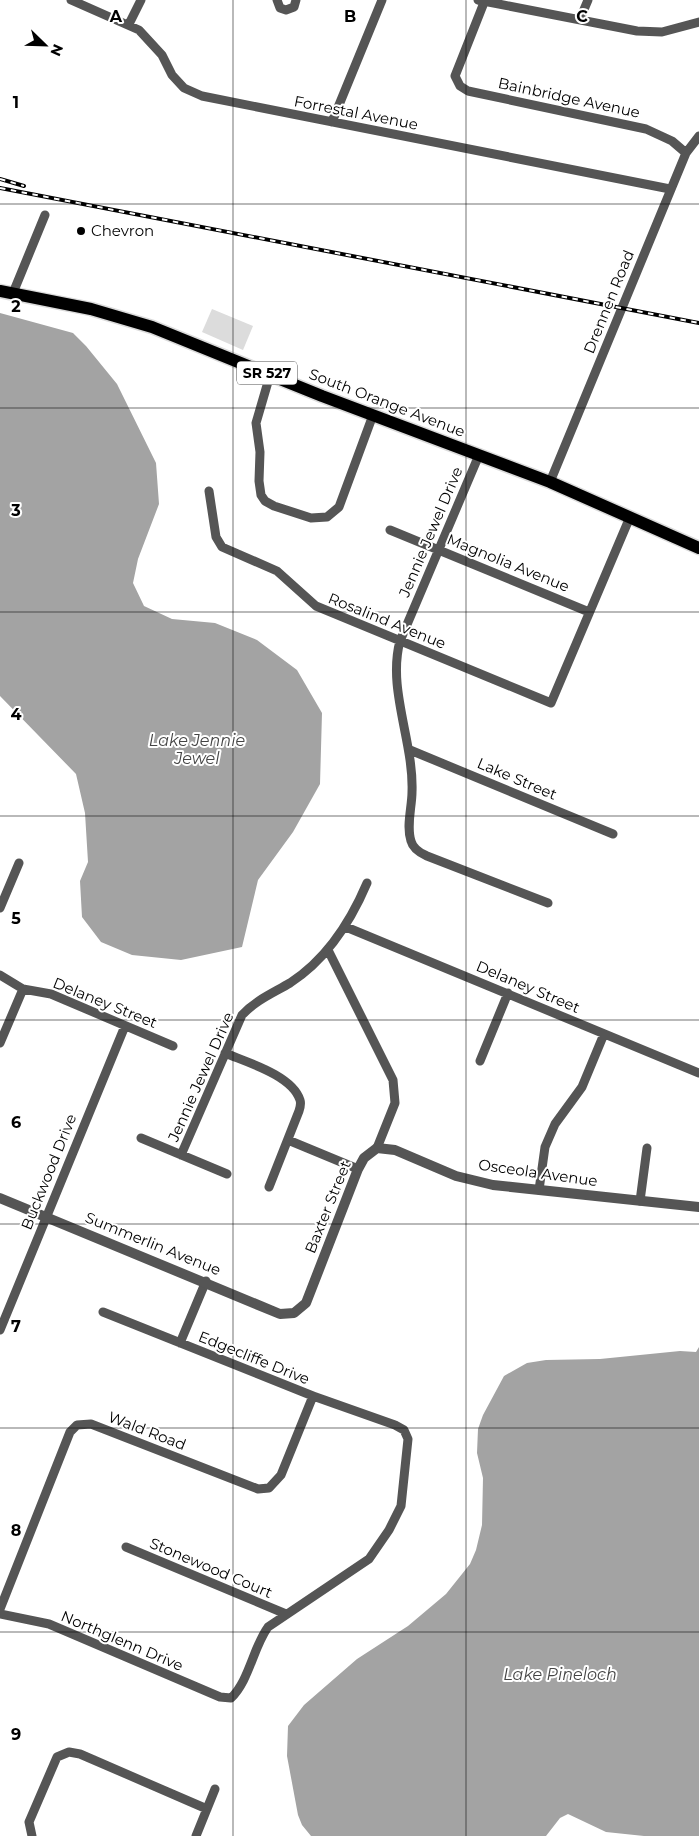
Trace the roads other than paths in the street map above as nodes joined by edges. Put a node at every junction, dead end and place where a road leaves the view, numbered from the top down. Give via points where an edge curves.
1 (71, 0) edge
2 (141, 0) edge
3 (277, 0) edge
4 (296, 0) edge
5 (382, 0) edge
6 (588, 0) edge
7 (483, 1) edge
8 (580, 19) junction
9 (699, 22) edge
10 (129, 24) junction
11 (332, 122) junction
12 (699, 136) edge
13 (686, 153) junction
14 (670, 189) junction
15 (45, 214) dead end
16 (6, 292) edge
17 (270, 375) junction
18 (373, 415) junction
19 (479, 455) junction
20 (550, 482) junction
21 (208, 491) dead end
22 (630, 517) junction
23 (390, 530) dead end
24 (699, 548) edge
25 (440, 550) junction
26 (589, 612) junction
27 (400, 641) junction
28 (410, 750) junction
29 (613, 834) dead end
30 (19, 863) dead end
31 (367, 883) dead end
32 (548, 903) dead end
33 (0, 908) edge
34 (346, 927) junction
35 (328, 950) junction
36 (0, 975) edge
37 (23, 989) junction
38 (508, 993) junction
39 (125, 1026) junction
40 (604, 1034) junction
41 (0, 1043) edge
42 (173, 1046) dead end
43 (224, 1053) junction
44 (480, 1061) dead end
45 (699, 1073) edge
46 (141, 1138) dead end
47 (288, 1140) junction
48 (377, 1148) junction
49 (648, 1148) dead end
50 (180, 1154) junction
51 (358, 1168) junction
52 (227, 1174) dead end
53 (269, 1187) dead end
54 (539, 1190) junction
55 (0, 1198) edge
56 (640, 1201) junction
57 (699, 1207) edge
58 (46, 1217) junction
59 (206, 1281) junction
60 (103, 1312) dead end
61 (294, 1313) joint
62 (0, 1330) edge
63 (180, 1343) junction
64 (313, 1396) junction
65 (126, 1547) dead end
66 (0, 1609) edge
67 (0, 1614) edge
68 (286, 1614) junction
69 (216, 1789) dead end
70 (207, 1808) junction
71 (32, 1836) edge
72 (196, 1836) edge

1 - 10 street, Forrestal Avenue
2 - 10 street
3 - 4 street via 280,8 286,10 294,7
5 - 11 street
6 - 8 street
7 - 8 street
7 - 13 street, Bainbridge Avenue via 455,76 460,86 468,91 646,129 672,141
8 - 9 street via 662,32
10 - 11 street, Forrestal Avenue via 162,55 172,75 184,88 202,96
11 - 14 street, Forrestal Avenue
12 - 13 street, Drennen Road
13 - 14 street, Drennen Road
14 - 20 street, Drennen Road
15 - 16 street
16 - 17 main road, South Orange Avenue / SR 527 via 123,317
17 - 18 main road, South Orange Avenue / SR 527
17 - 18 street via 258,410 256,433 260,452 260,489 266,501 274,506 319,520 334,513 339,508
18 - 19 main road, South Orange Avenue / SR 527
19 - 20 main road, South Orange Avenue / SR 527
19 - 25 street, Jennie Jewel Drive
20 - 22 main road, South Orange Avenue / SR 527
21 - 27 street, Rosalind Avenue via 216,537 222,546 276,571 316,606
22 - 24 main road, South Orange Avenue / SR 527
22 - 26 street
23 - 25 street, Magnolia Avenue
25 - 26 street, Magnolia Avenue
25 - 27 street, Jennie Jewel Drive
26 - 27 street, Rosalind Avenue via 551,703
27 - 28 street, Jennie Jewel Drive via 395,674
28 - 29 street, Lake Street
28 - 32 street, Jennie Jewel Drive via 412,844 421,853
30 - 33 street
31 - 34 street, Jennie Jewel Drive
34 - 35 street, Jennie Jewel Drive
34 - 38 street, Delaney Street
35 - 43 street, Jennie Jewel Drive via 306,972 252,1005 237,1025
35 - 48 street, Baxter Street via 393,1080 395,1103
36 - 37 street, Delaney Street
37 - 39 street, Delaney Street via 51,994
37 - 41 street
38 - 40 street, Delaney Street
38 - 44 street
39 - 42 street, Delaney Street
39 - 58 street, Buckwood Drive
40 - 45 street, Delaney Street
40 - 54 street via 582,1087 555,1124 545,1147
43 - 47 street via 278,1076 291,1086 300,1100 300,1111
43 - 50 street, Jennie Jewel Drive
46 - 50 street
47 - 51 street
47 - 53 street
48 - 51 street, Baxter Street via 364,1158
48 - 54 street, Osceola Avenue via 395,1150 439,1170 473,1180
49 - 56 street
50 - 52 street
51 - 61 street, Baxter Street via 310,1294
54 - 56 street, Osceola Avenue
55 - 58 street, Summerlin Avenue
56 - 57 street, Osceola Avenue
58 - 59 street, Summerlin Avenue
58 - 62 street, Buckwood Drive
59 - 61 street, Summerlin Avenue via 280,1314
59 - 63 street
60 - 63 street, Edgecliffe Drive
63 - 64 street, Edgecliffe Drive
64 - 66 street, Wald Road via 281,1475 269,1488 258,1489 91,1424 77,1425 70,1432
64 - 68 street, Edgecliffe Drive via 404,1430 408,1439 401,1506 369,1559
65 - 68 street, Stonewood Court
67 - 68 street, Northglenn Drive via 48,1624 220,1697 231,1698 238,1691 258,1641 268,1627
69 - 70 street
70 - 71 street via 69,1752 57,1758 29,1822
70 - 72 street

